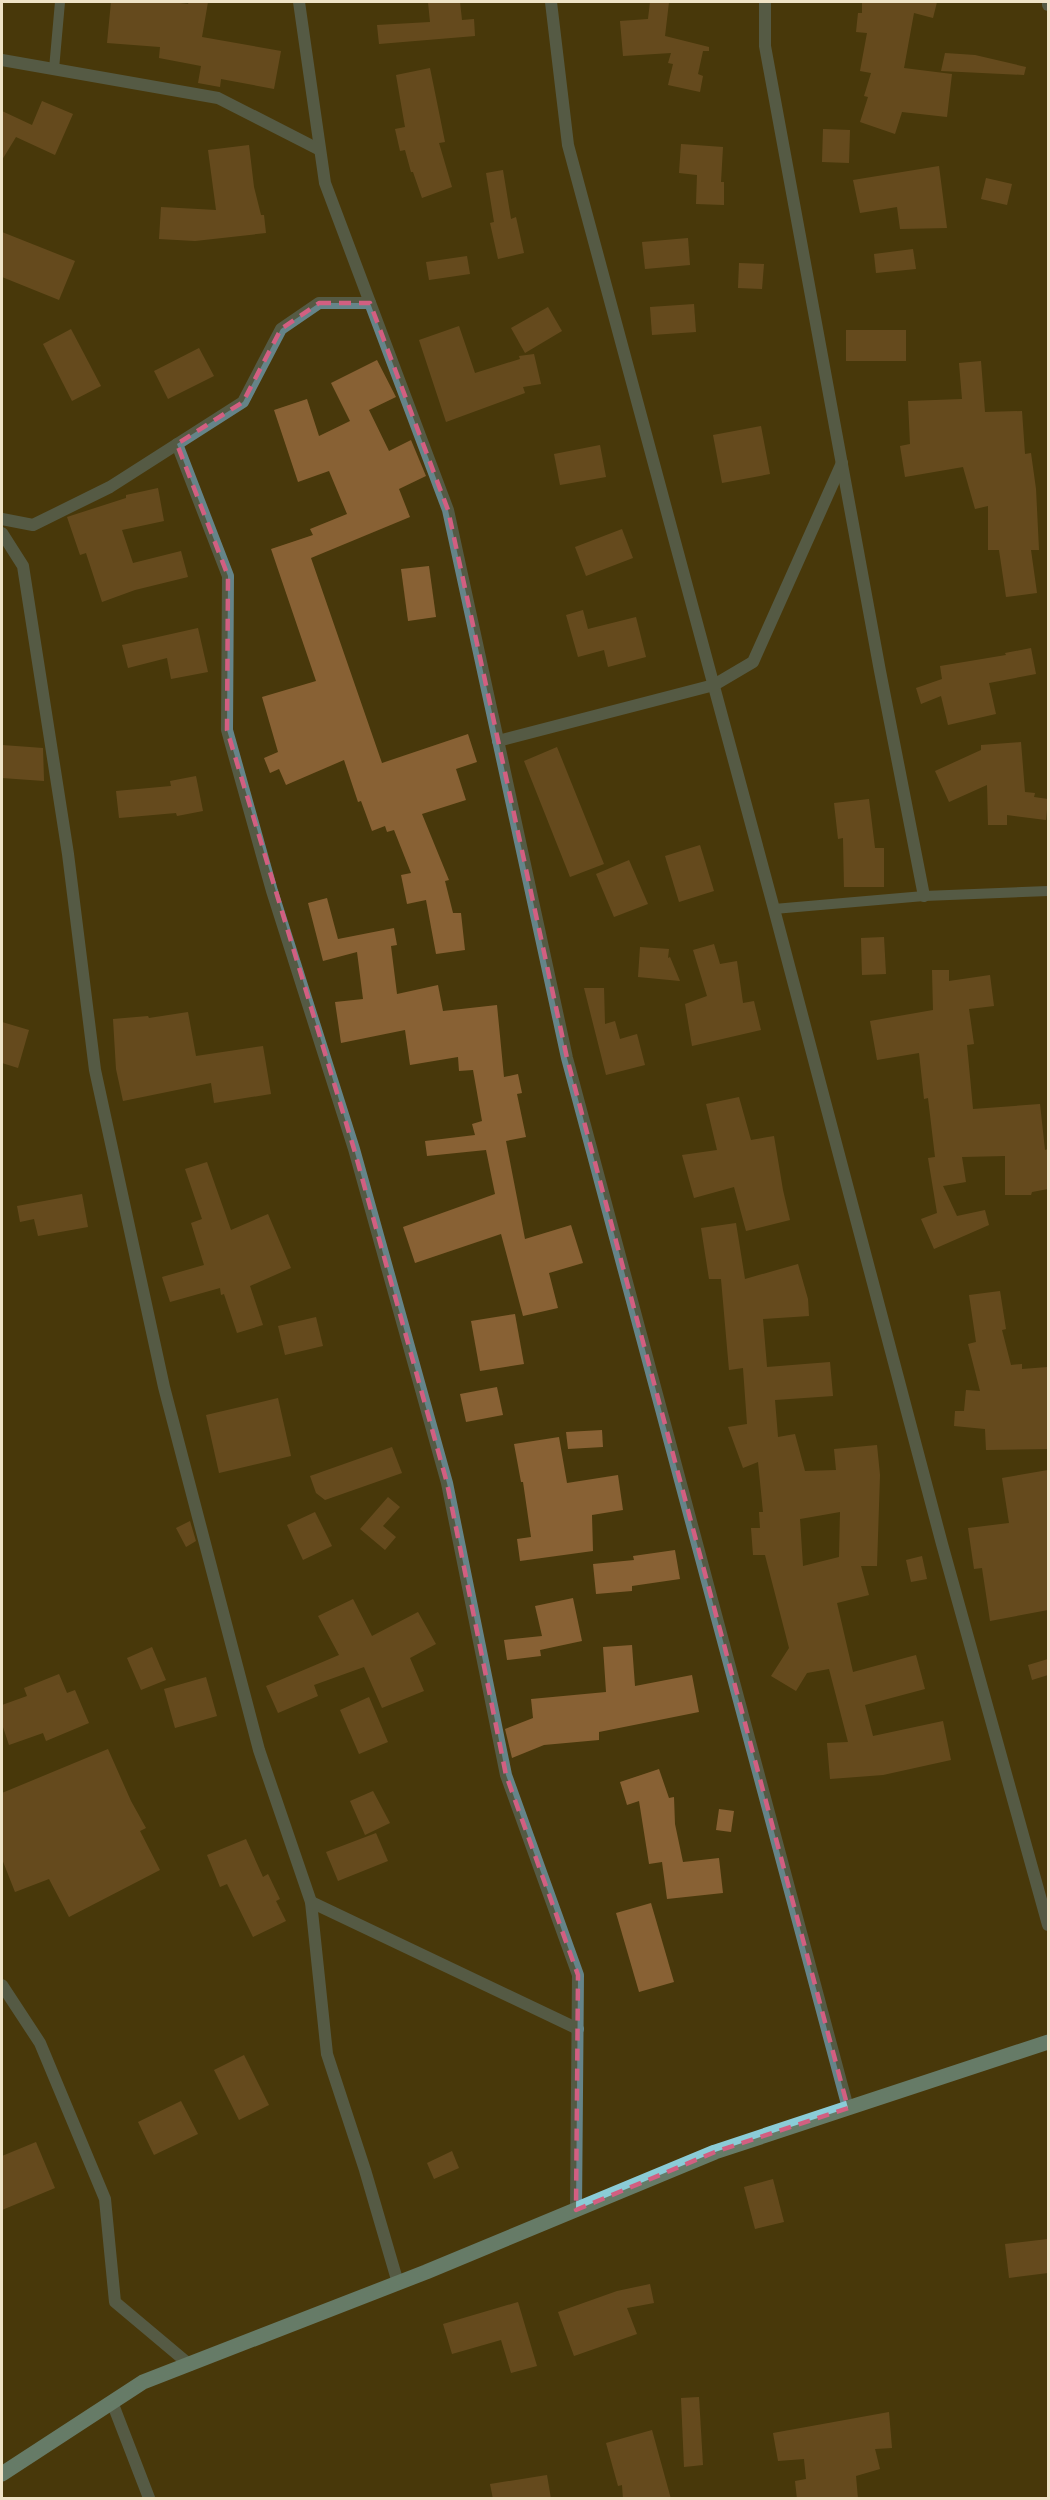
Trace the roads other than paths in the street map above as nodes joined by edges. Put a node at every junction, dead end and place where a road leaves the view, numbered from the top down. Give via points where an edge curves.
1 (60, 2) edge
2 (299, 2) edge
3 (551, 2) edge
4 (765, 2) edge
5 (2, 60) edge
6 (54, 69) junction
7 (320, 150) junction
8 (370, 303) junction
9 (177, 444) junction
10 (842, 463) junction
11 (2, 519) edge
12 (2, 533) edge
13 (714, 685) junction
14 (498, 741) junction
15 (1048, 891) edge
16 (924, 896) junction
17 (774, 909) junction
18 (311, 1902) junction
19 (1048, 1925) edge
20 (2, 1985) edge
21 (578, 2029) junction
22 (1048, 2042) edge
23 (848, 2108) junction
24 (576, 2210) junction
25 (398, 2283) junction
26 (190, 2364) junction
27 (112, 2402) junction
28 (2, 2474) edge
29 (149, 2499) edge

1 - 6 lane
2 - 7 street
3 - 13 street via 568,145
4 - 10 street via 765,46
5 - 6 street
6 - 7 street via 218,98
7 - 8 street via 325,183
8 - 9 street via 319,303 281,329 243,402
8 - 14 street via 448,510
9 - 11 street via 110,487 33,525
9 - 21 street via 228,576 227,730 272,891 354,1149 447,1483 506,1775 578,1975
10 - 13 street via 753,662
10 - 16 street
12 - 18 street via 23,566 68,854 95,1070 164,1387 259,1750
13 - 14 street
13 - 17 street
14 - 23 street via 567,1058
15 - 16 lane
16 - 17 lane
17 - 19 street
18 - 21 street
18 - 25 street via 327,2054
20 - 26 street via 40,2043 105,2199 115,2302
21 - 24 street
22 - 23 main road
23 - 24 main road via 715,2152
24 - 25 main road
25 - 26 main road
26 - 27 main road via 143,2382
27 - 28 main road
27 - 29 street

